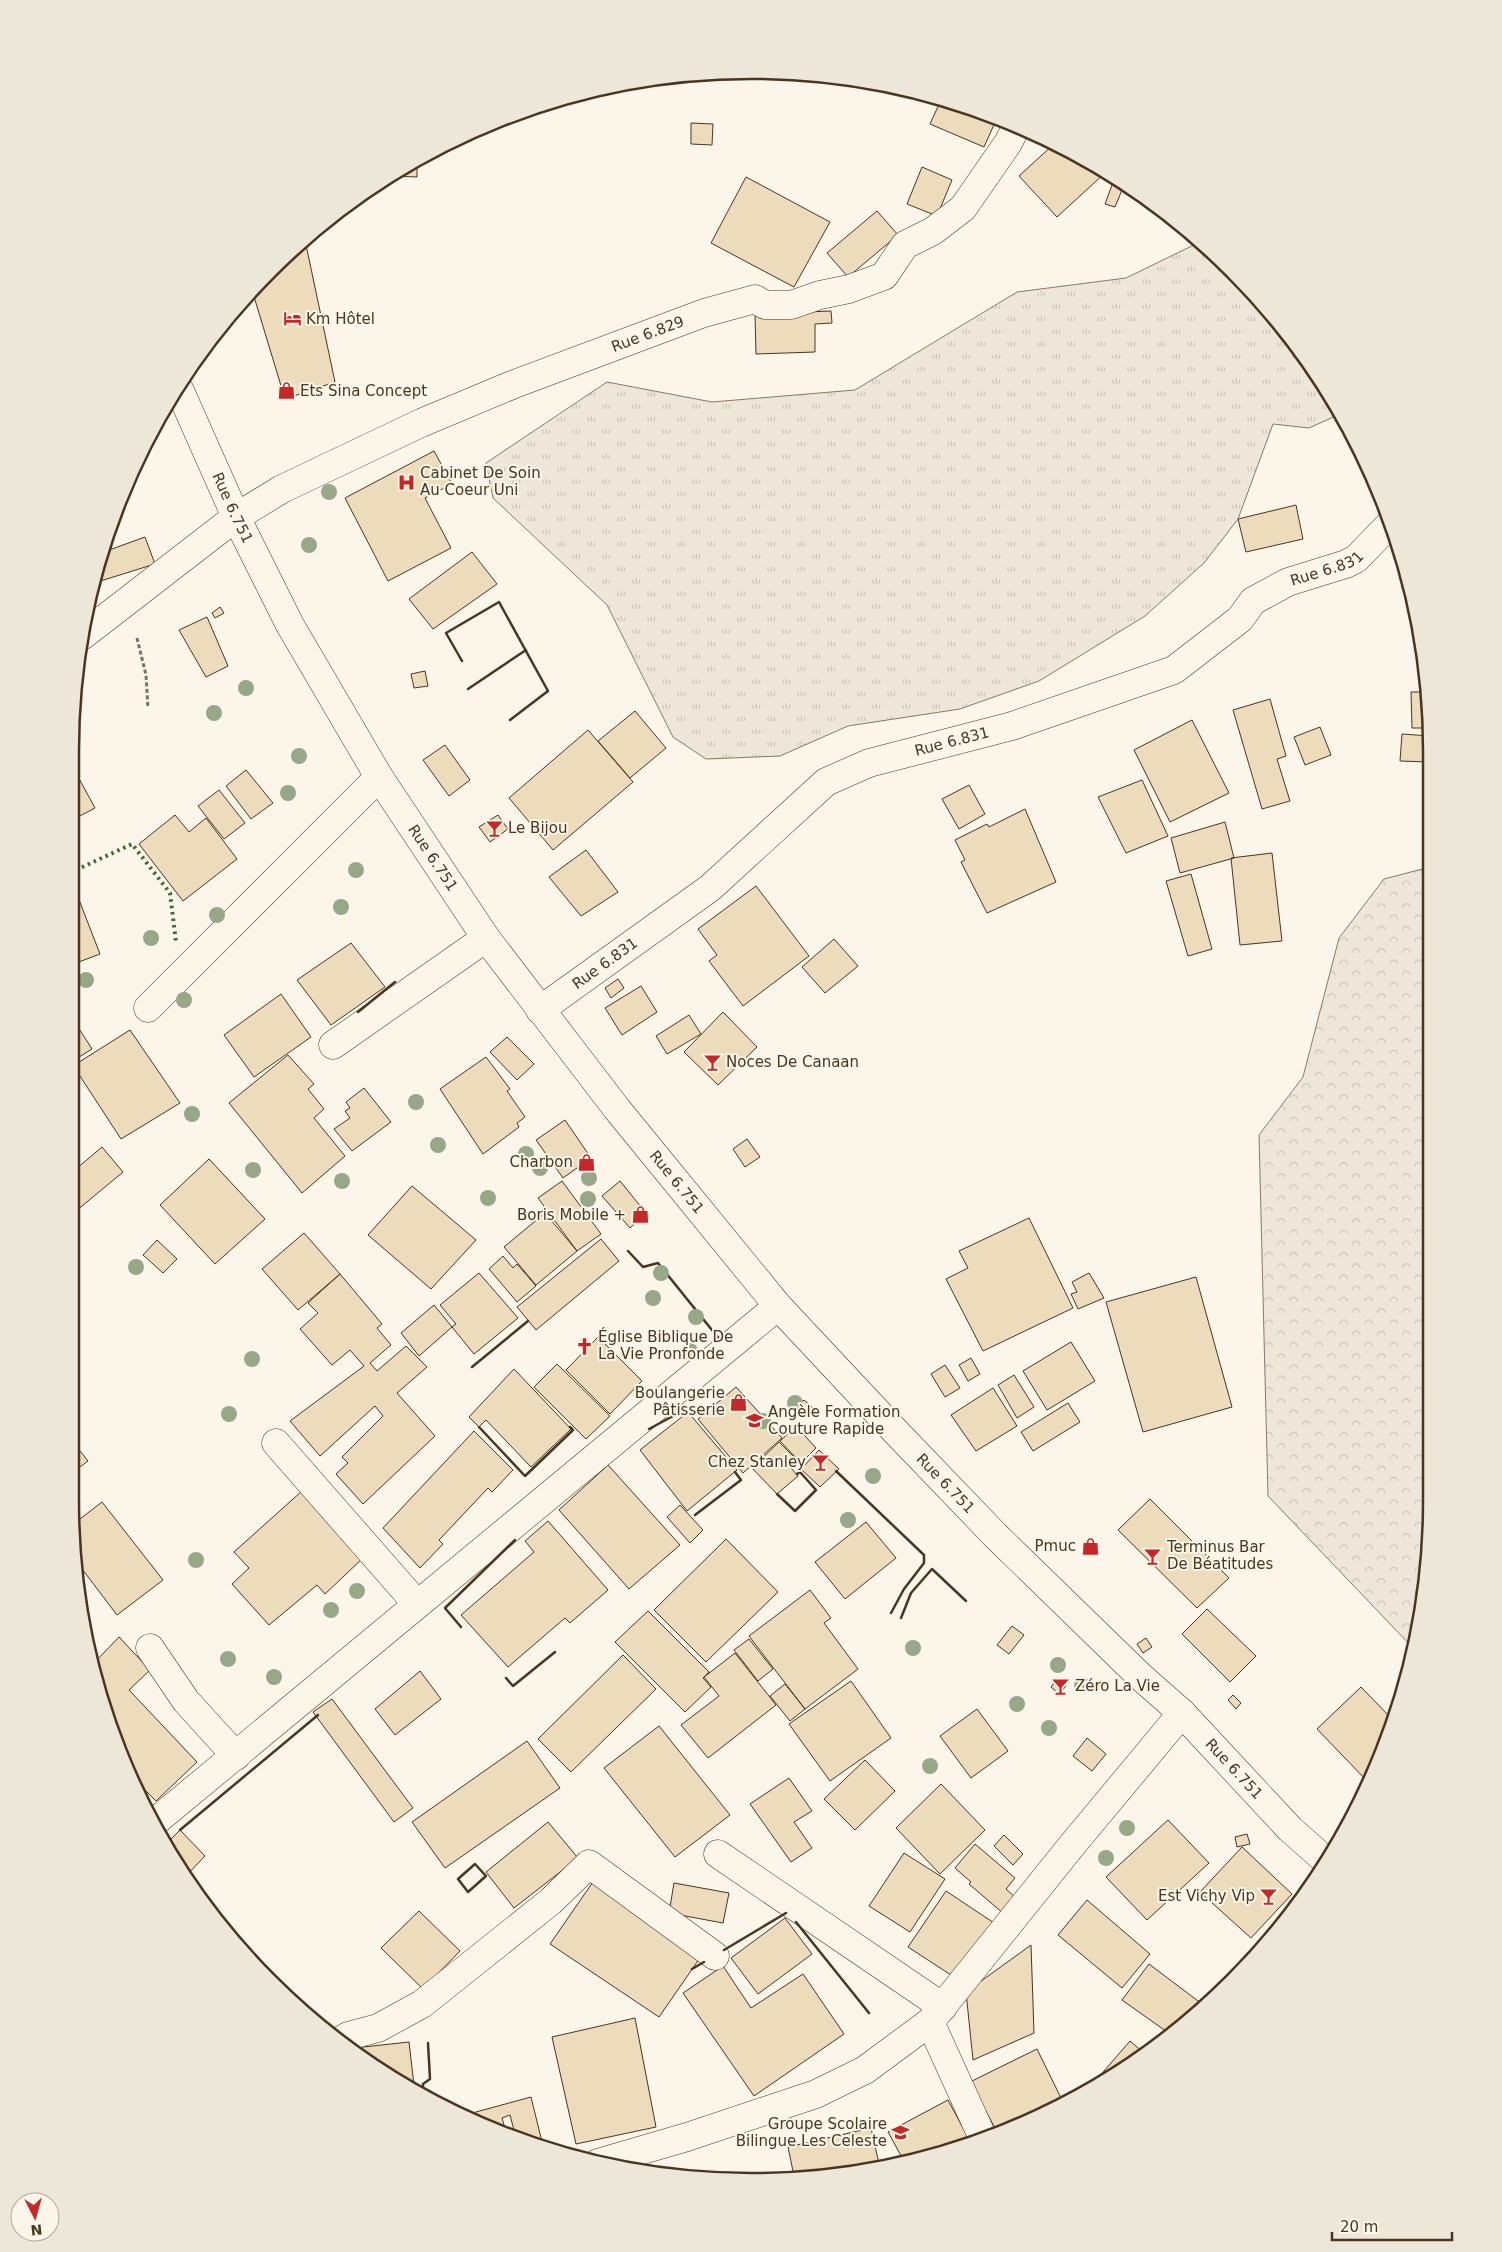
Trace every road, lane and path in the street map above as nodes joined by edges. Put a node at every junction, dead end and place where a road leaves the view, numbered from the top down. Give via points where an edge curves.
1 (1013, 132) edge
2 (182, 395) edge
3 (236, 517) junction
4 (1386, 529) edge
5 (126, 602) junction
6 (90, 629) edge
7 (148, 708) dead end
8 (379, 777) junction
9 (486, 938) junction
10 (148, 1008) dead end
11 (540, 1010) junction
12 (333, 1046) dead end
13 (778, 1306) junction
14 (276, 1443) dead end
15 (417, 1604) junction
16 (150, 1648) dead end
17 (1182, 1713) junction
18 (236, 1756) junction
19 (159, 1819) edge
20 (718, 1854) dead end
21 (1321, 1856) edge
22 (715, 1956) dead end
23 (936, 2015) junction
24 (346, 2037) edge
25 (981, 2133) edge
26 (616, 2159) edge

1 - 3 street, Rue 6.829 via 963,208 933,231 906,245 884,276 791,305 765,305 755,299 665,327 421,423 282,490
2 - 3 street, Rue 6.751
3 - 5 street, Rue 6.829
3 - 8 street, Rue 6.751 via 290,625
4 - 11 street, Rue 6.831 via 1356,559 1288,582 1253,601 1240,619 1174,670 1012,726 869,763 826,782 710,888
5 - 6 street, Rue 6.829
5 - 7 path via 146,675
8 - 9 street, Rue 6.751
8 - 10 street
9 - 11 street, Rue 6.751
9 - 12 street
11 - 13 street, Rue 6.751
13 - 15 street
13 - 17 street, Rue 6.751 via 995,1535
14 - 15 street
15 - 18 street
16 - 18 street via 186,1700
17 - 21 street, Rue 6.751 via 1290,1829
17 - 23 street
18 - 19 street
20 - 23 street
22 - 24 street via 589,1864 544,1906 422,2004 378,2028
23 - 25 street
23 - 26 street via 865,2070 816,2094

